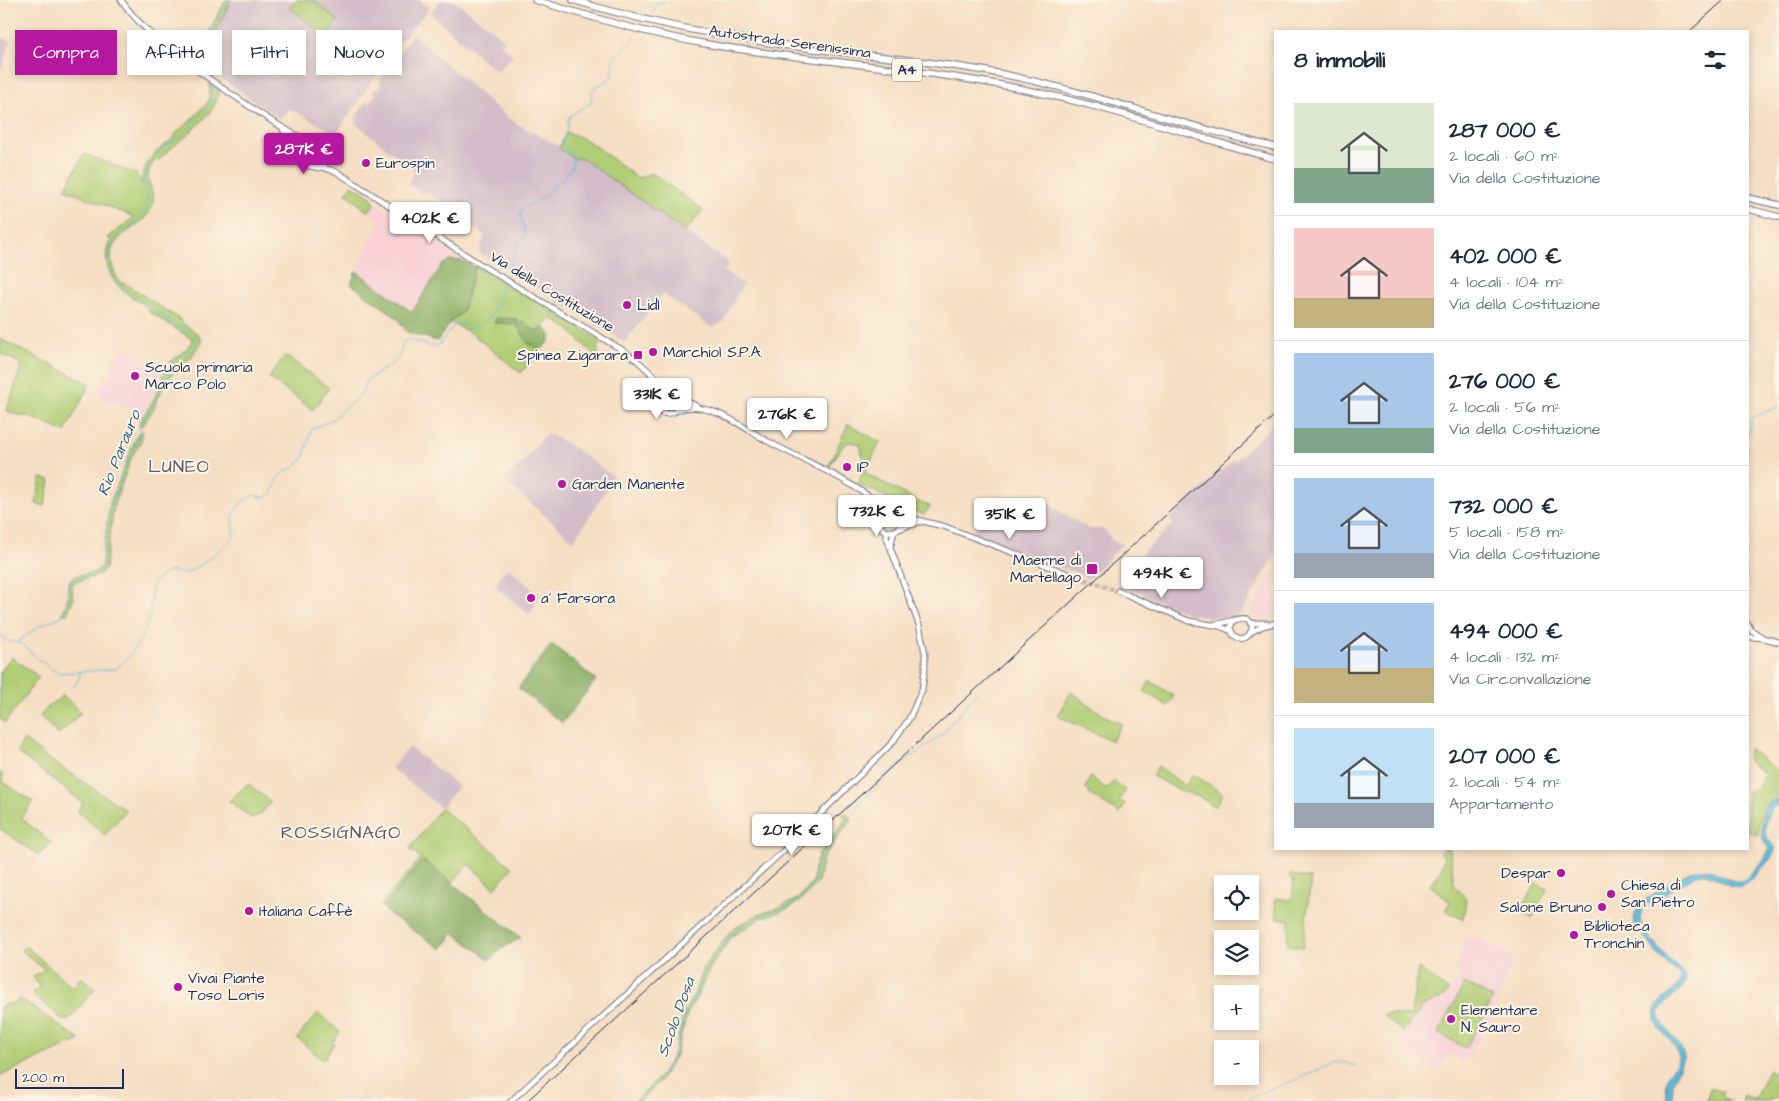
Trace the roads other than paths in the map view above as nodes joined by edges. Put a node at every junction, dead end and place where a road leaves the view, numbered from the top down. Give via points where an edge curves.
1 (121, 0) edge
2 (535, 0) edge
3 (573, 0) edge
4 (280, 128) junction
5 (312, 143) junction
6 (1274, 147) edge
7 (302, 155) junction
8 (328, 158) junction
9 (1274, 159) edge
10 (321, 167) junction
11 (337, 172) junction
12 (1749, 198) edge
13 (1779, 205) edge
14 (1749, 209) edge
15 (1779, 217) edge
16 (650, 373) junction
17 (666, 387) junction
18 (656, 396) junction
19 (681, 396) junction
20 (701, 408) junction
21 (678, 410) junction
22 (864, 492) junction
23 (892, 507) junction
24 (902, 514) junction
25 (879, 515) junction
26 (925, 522) junction
27 (896, 530) junction
28 (886, 531) junction
29 (891, 547) junction
30 (1066, 573) tunnel mouth
31 (1118, 591) tunnel mouth
32 (1234, 620) junction
33 (1250, 623) junction
34 (1274, 623) edge
35 (1274, 623) edge
36 (1202, 624) junction
37 (1749, 626) edge
38 (1751, 630) junction
39 (1231, 632) junction
40 (1251, 632) junction
41 (1749, 635) edge
42 (1749, 637) edge
43 (1763, 638) junction
44 (1779, 642) edge
45 (511, 1101) edge

1 - 4 main road via 145,29 169,50
2 - 9 highway, Autostrada Serenissima / A4 via 620,25 711,45 898,69 1026,90
3 - 6 highway, Autostrada Serenissima / A4 via 704,33 944,64 1022,78
4 - 5 main road
4 - 7 main road
5 - 7 main road
5 - 8 main road via 324,146
7 - 10 main road via 308,166
8 - 10 main road
8 - 11 main road, Via della Costituzione
10 - 11 main road, Via della Costituzione
11 - 16 main road, Via della Costituzione via 510,283 601,336
12 - 13 highway
14 - 15 highway
16 - 17 main road, Via della Costituzione
16 - 18 main road
17 - 18 main road
17 - 19 main road via 674,388
18 - 21 main road via 656,405 661,411 670,414
19 - 20 main road
19 - 21 main road
20 - 21 main road
20 - 22 main road via 725,417
22 - 23 main road
22 - 25 main road via 874,502
23 - 24 main road
23 - 25 main road via 885,508
24 - 26 main road
24 - 27 main road via 903,522
25 - 28 main road via 879,525
26 - 27 main road via 908,524
26 - 30 main road
27 - 28 main road
27 - 29 main road
28 - 29 main road
29 - 45 main road via 919,625 925,653 920,695 901,731 782,852
31 - 36 main road
32 - 33 main road via 1242,618
32 - 36 main road
32 - 39 main road
33 - 34 main road
33 - 40 main road
35 - 40 main road
36 - 39 main road via 1219,626
37 - 38 main road
38 - 41 main road
38 - 43 main road
39 - 40 main road via 1241,639 1247,638
42 - 43 main road
43 - 44 main road

